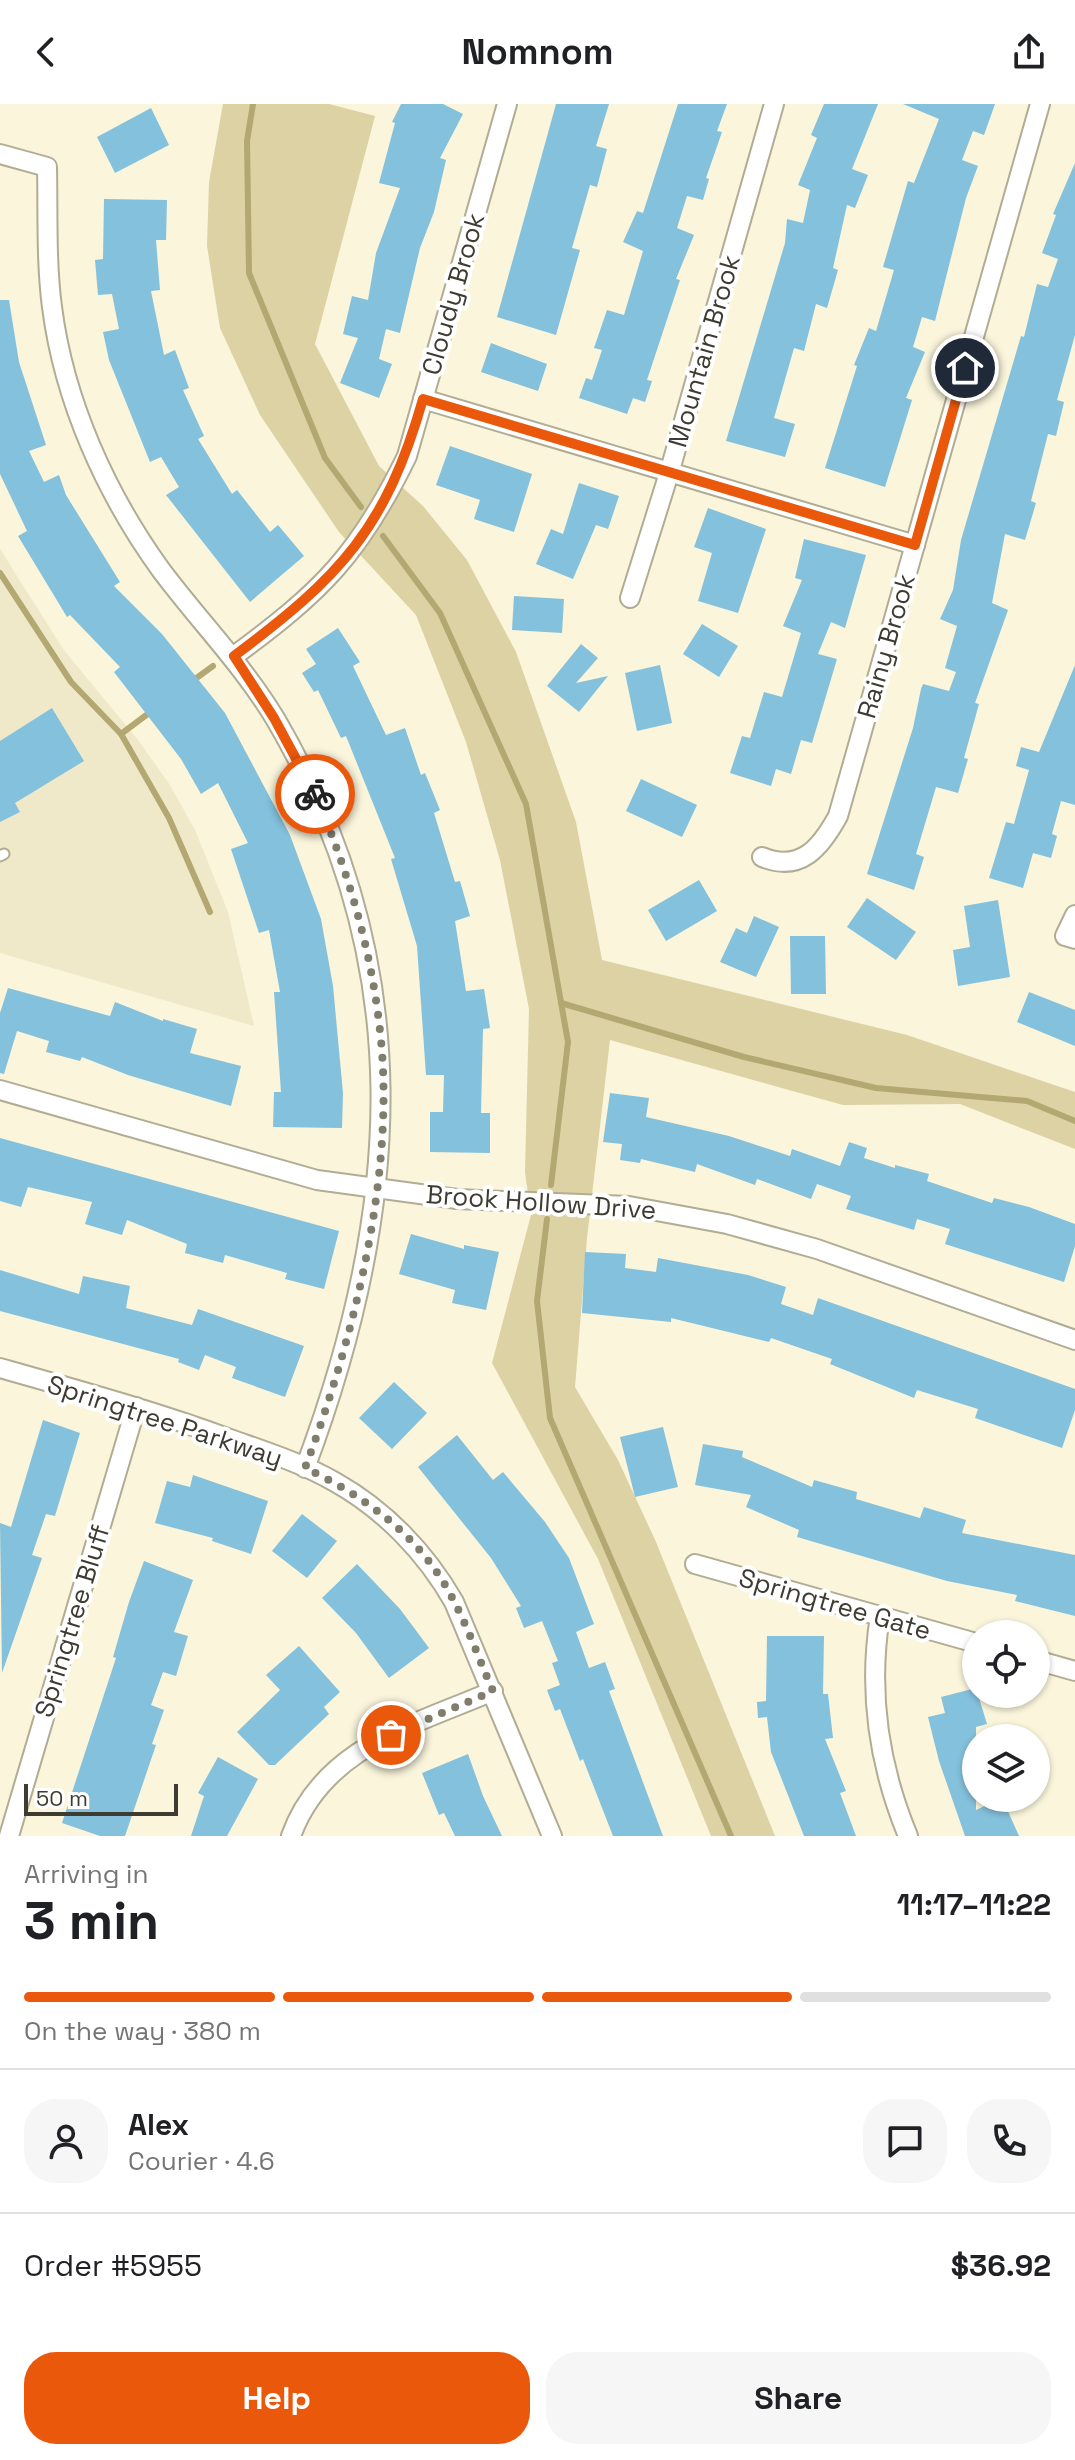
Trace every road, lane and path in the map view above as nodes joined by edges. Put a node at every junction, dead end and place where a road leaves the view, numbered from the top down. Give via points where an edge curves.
1 (507, 104) edge
2 (774, 104) edge
3 (1040, 104) edge
4 (0, 154) edge
5 (423, 399) junction
6 (670, 470) junction
7 (915, 545) junction
8 (630, 598) dead end
9 (234, 656) junction
10 (762, 857) dead end
11 (1075, 915) edge
12 (1070, 938) edge
13 (0, 1090) edge
14 (376, 1188) junction
15 (1075, 1340) edge
16 (0, 1368) edge
17 (136, 1407) junction
18 (305, 1468) junction
19 (695, 1564) dead end
20 (880, 1616) junction
21 (962, 1639) edge
22 (1050, 1664) edge
23 (1075, 1671) edge
24 (493, 1691) junction
25 (9, 1836) edge
26 (291, 1836) edge
27 (552, 1836) edge
28 (908, 1836) edge

1 - 5 street, Cloudy Brook
2 - 6 street, Mountain Brook
3 - 7 street, Rainy Brook
4 - 9 street via 47,167 52,306 64,370 90,445 115,497 162,570
5 - 6 street
5 - 9 street, Cloudy Brook via 407,456 359,543 297,610
6 - 7 street
6 - 8 street, Mountain Brook
7 - 10 street, Rainy Brook via 838,816 821,846 807,857 791,863
9 - 14 street via 309,780 338,846 363,930 382,1054
11 - 12 street
13 - 14 street, Brook Hollow Drive via 257,1165
14 - 15 street, Brook Hollow Drive via 687,1215 817,1249
14 - 18 street via 337,1375
16 - 17 street, Springtree Parkway
17 - 18 street, Springtree Parkway
17 - 25 street, Springtree Bluff
18 - 24 street, Springtree Parkway via 379,1513 438,1573
19 - 20 street, Springtree Gate
20 - 21 street, Springtree Gate
20 - 28 street via 874,1653 877,1711 886,1771
22 - 23 street
24 - 26 street via 365,1746 341,1762 316,1788
24 - 27 street, Springtree Parkway

